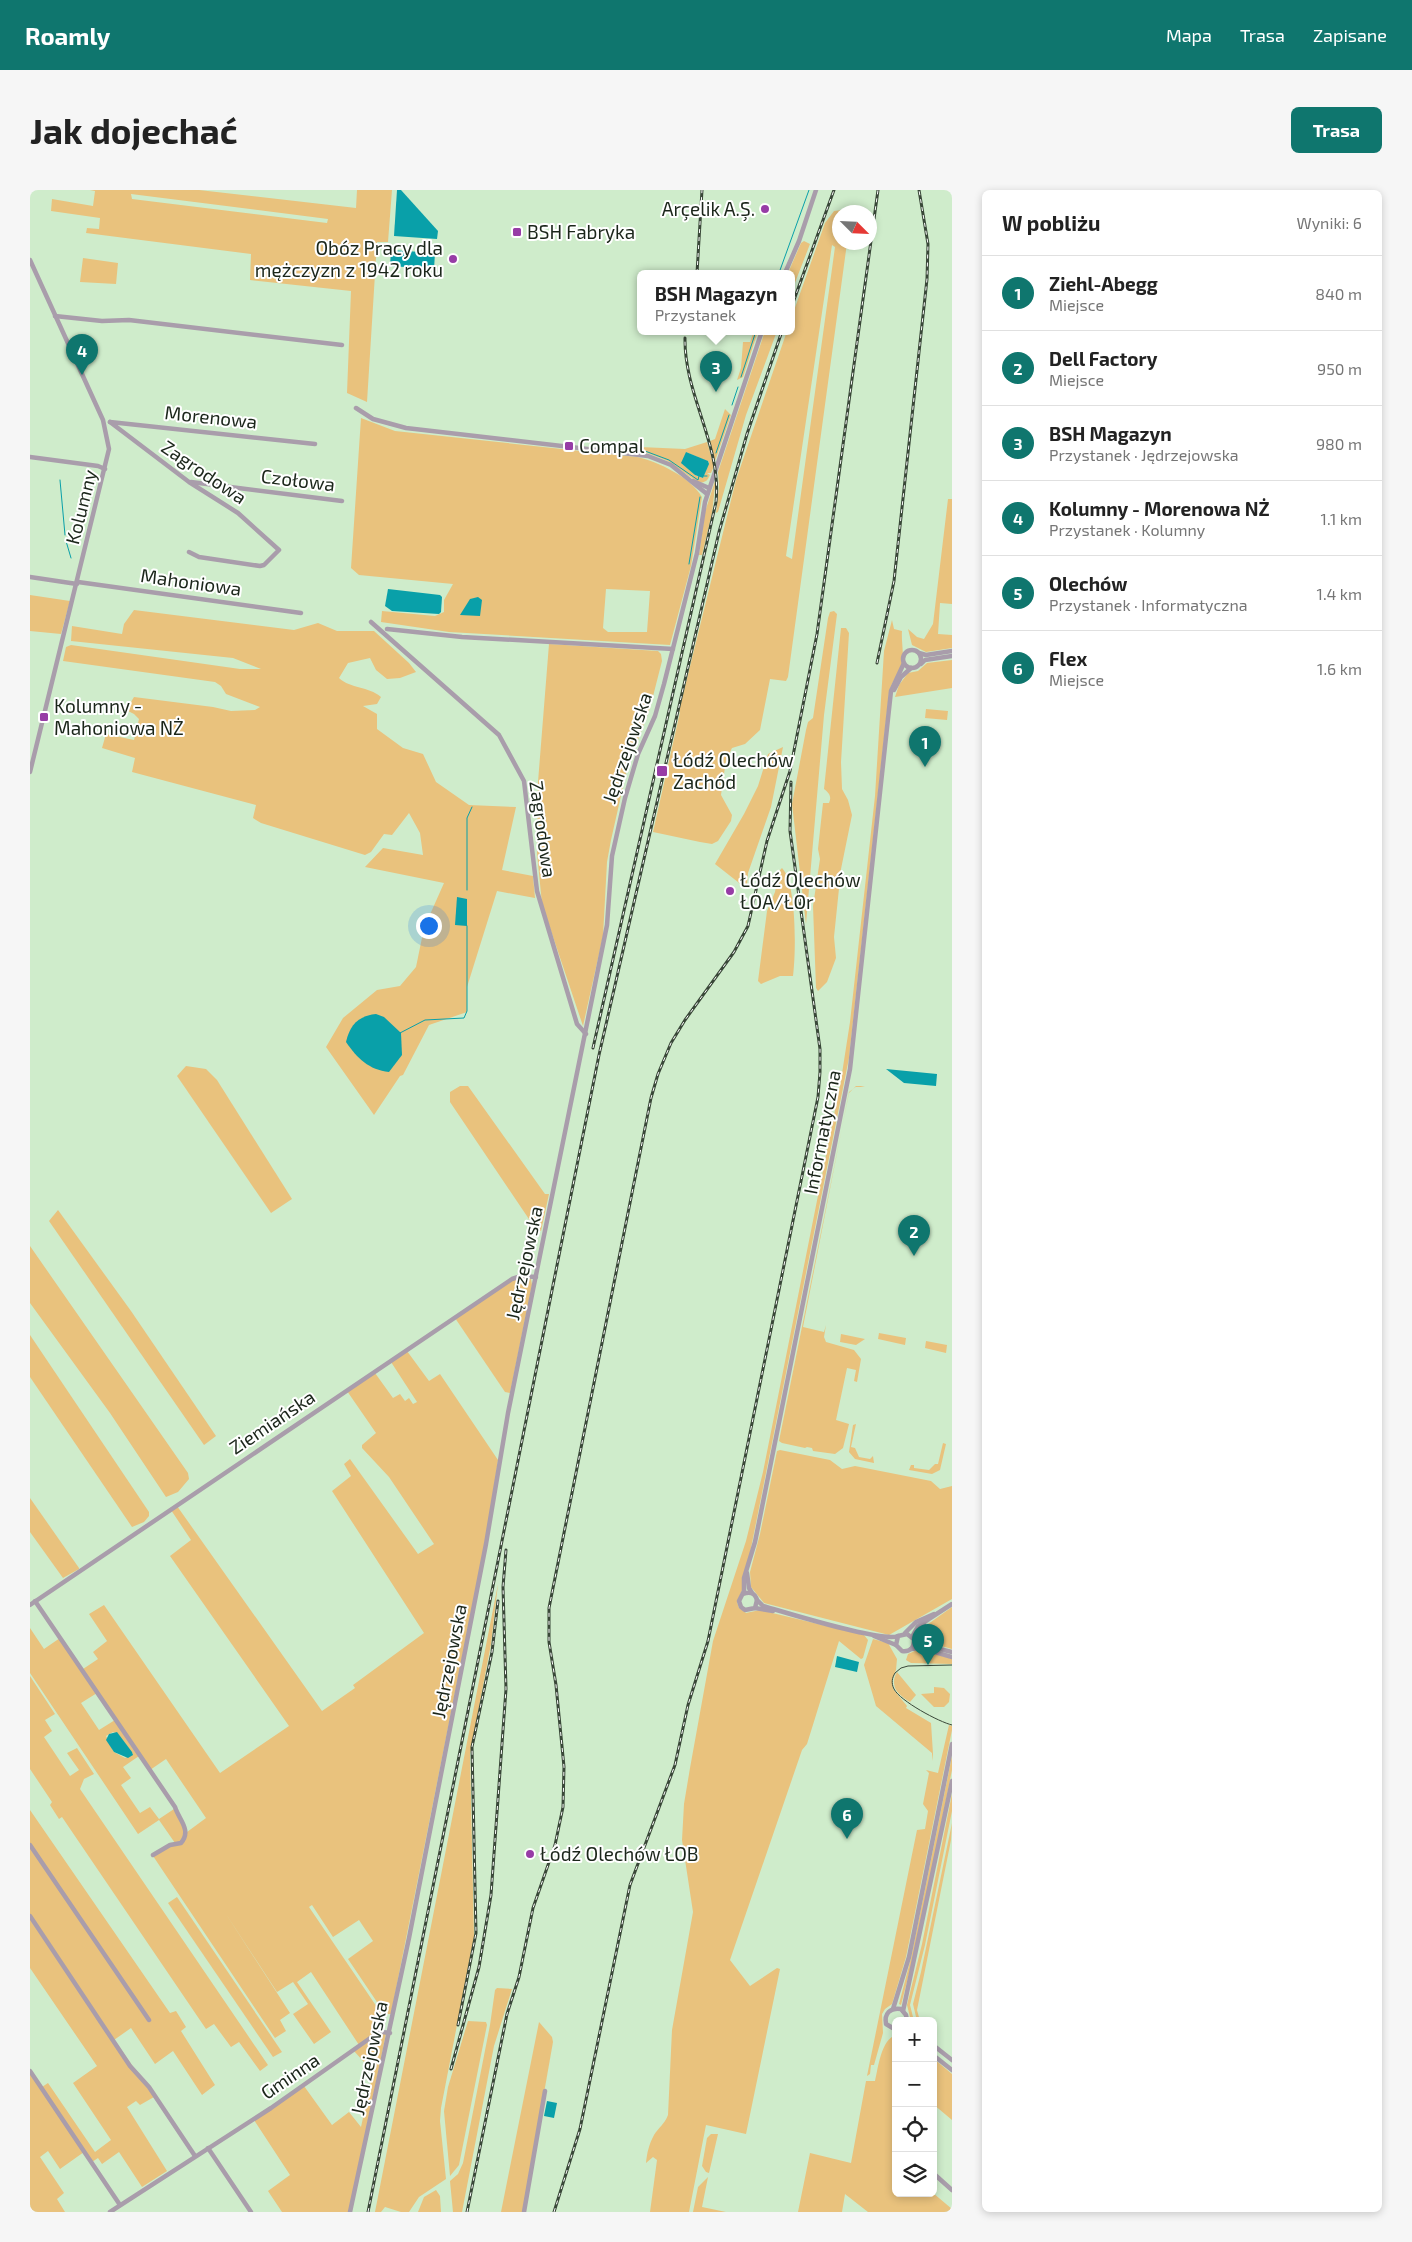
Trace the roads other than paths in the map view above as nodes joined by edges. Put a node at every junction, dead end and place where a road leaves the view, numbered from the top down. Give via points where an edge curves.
1 (816, 190) edge
2 (30, 260) edge
3 (786, 270) edge
4 (56, 316) junction
5 (761, 335) edge
6 (342, 345) dead end
7 (356, 408) dead end
8 (110, 422) junction
9 (104, 424) junction
10 (314, 444) dead end
11 (30, 457) edge
12 (105, 469) junction
13 (689, 479) junction
14 (189, 482) junction
15 (709, 488) junction
16 (707, 494) junction
17 (342, 501) dead end
18 (189, 552) dead end
19 (30, 577) edge
20 (78, 583) junction
21 (300, 613) dead end
22 (371, 622) dead end
23 (387, 629) dead end
24 (673, 649) junction
25 (952, 651) edge
26 (918, 652) junction
27 (952, 656) edge
28 (904, 662) junction
29 (920, 664) junction
30 (911, 668) junction
31 (892, 696) junction
32 (30, 772) edge
33 (586, 1034) junction
34 (536, 1277) junction
35 (747, 1569) junction
36 (752, 1593) junction
37 (743, 1594) junction
38 (758, 1600) junction
39 (35, 1601) junction
40 (952, 1604) edge
41 (30, 1605) edge
42 (754, 1608) junction
43 (938, 1612) junction
44 (786, 1613) junction
45 (925, 1621) junction
46 (904, 1633) junction
47 (868, 1634) junction
48 (898, 1636) junction
49 (913, 1639) junction
50 (896, 1645) junction
51 (927, 1645) junction
52 (911, 1649) junction
53 (952, 1652) edge
54 (952, 1657) edge
55 (952, 1744) edge
56 (952, 1781) edge
57 (30, 1845) edge
58 (153, 1855) dead end
59 (30, 1916) edge
60 (893, 2009) junction
61 (904, 2011) junction
62 (905, 2017) edge
63 (149, 2020) dead end
64 (892, 2028) edge
65 (390, 2033) junction
66 (937, 2048) edge
67 (937, 2058) edge
68 (952, 2060) edge
69 (952, 2070) edge
70 (30, 2071) edge
71 (545, 2091) dead end
72 (208, 2148) junction
73 (195, 2156) junction
74 (937, 2177) edge
75 (952, 2190) edge
76 (120, 2205) junction
77 (249, 2211) edge
78 (110, 2212) edge
79 (350, 2212) edge
80 (524, 2212) edge

1 - 3 street
2 - 4 street, Kolumny
4 - 6 street via 129,320
4 - 9 street, Kolumny
5 - 15 street, Jędrzejowska
7 - 13 street via 373,419 406,428 642,454 662,461
8 - 9 street, Morenowa
8 - 10 street, Morenowa
8 - 14 street, Zagrodowa
9 - 12 street, Kolumny via 109,449
11 - 12 street
12 - 20 street, Kolumny
13 - 15 street
13 - 16 street
14 - 17 street, Czołowa
14 - 18 street, Zagrodowa via 238,513 279,550 260,566 200,557
15 - 16 street, Jędrzejowska
16 - 24 street, Jędrzejowska via 697,552
19 - 20 street, Mahoniowa
20 - 21 street, Mahoniowa
20 - 32 street, Kolumny
22 - 33 street, Zagrodowa via 499,735 524,781 542,910 578,1024
23 - 24 street via 462,637
24 - 33 street, Jędrzejowska via 657,710 634,766 617,828 607,925
25 - 26 street via 926,655
26 - 28 street via 908,651
26 - 29 street
27 - 29 street via 925,660
28 - 30 street
28 - 31 street, Informatyczna via 892,686
29 - 30 street
30 - 31 street, Informatyczna via 897,682
31 - 35 street, Informatyczna via 850,1070
33 - 34 street, Jędrzejowska
34 - 39 street, Ziemiańska via 512,1279
34 - 65 street, Jędrzejowska
35 - 36 street, Informatyczna
35 - 37 street, Informatyczna
36 - 37 street
36 - 38 street, Informatyczna
37 - 42 street via 741,1607 749,1611
38 - 42 street
38 - 44 street, Informatyczna via 763,1606
39 - 41 street, Ziemiańska
39 - 58 street via 184,1824 186,1834 181,1843
40 - 43 street
42 - 44 street, Informatyczna
43 - 45 street
43 - 46 street via 916,1622
44 - 47 street, Informatyczna
45 - 49 street via 916,1628
45 - 51 street via 920,1635
46 - 48 street
46 - 49 street
47 - 48 street, Informatyczna
47 - 50 street, Informatyczna
48 - 50 street
49 - 51 street
49 - 52 street
50 - 52 street via 902,1652
51 - 53 street
52 - 54 street via 921,1648
55 - 60 street via 909,1958
56 - 61 street
57 - 63 street
59 - 73 street via 130,2066 149,2087
60 - 61 street
60 - 64 street via 885,2019 887,2026
61 - 62 street
65 - 72 street, Gminna via 376,2034
65 - 79 street, Jędrzejowska
66 - 68 street
67 - 69 street
70 - 76 street
71 - 80 street
72 - 73 street, Gminna
72 - 77 street
73 - 76 street, Gminna
74 - 75 street
76 - 78 street, Gminna

